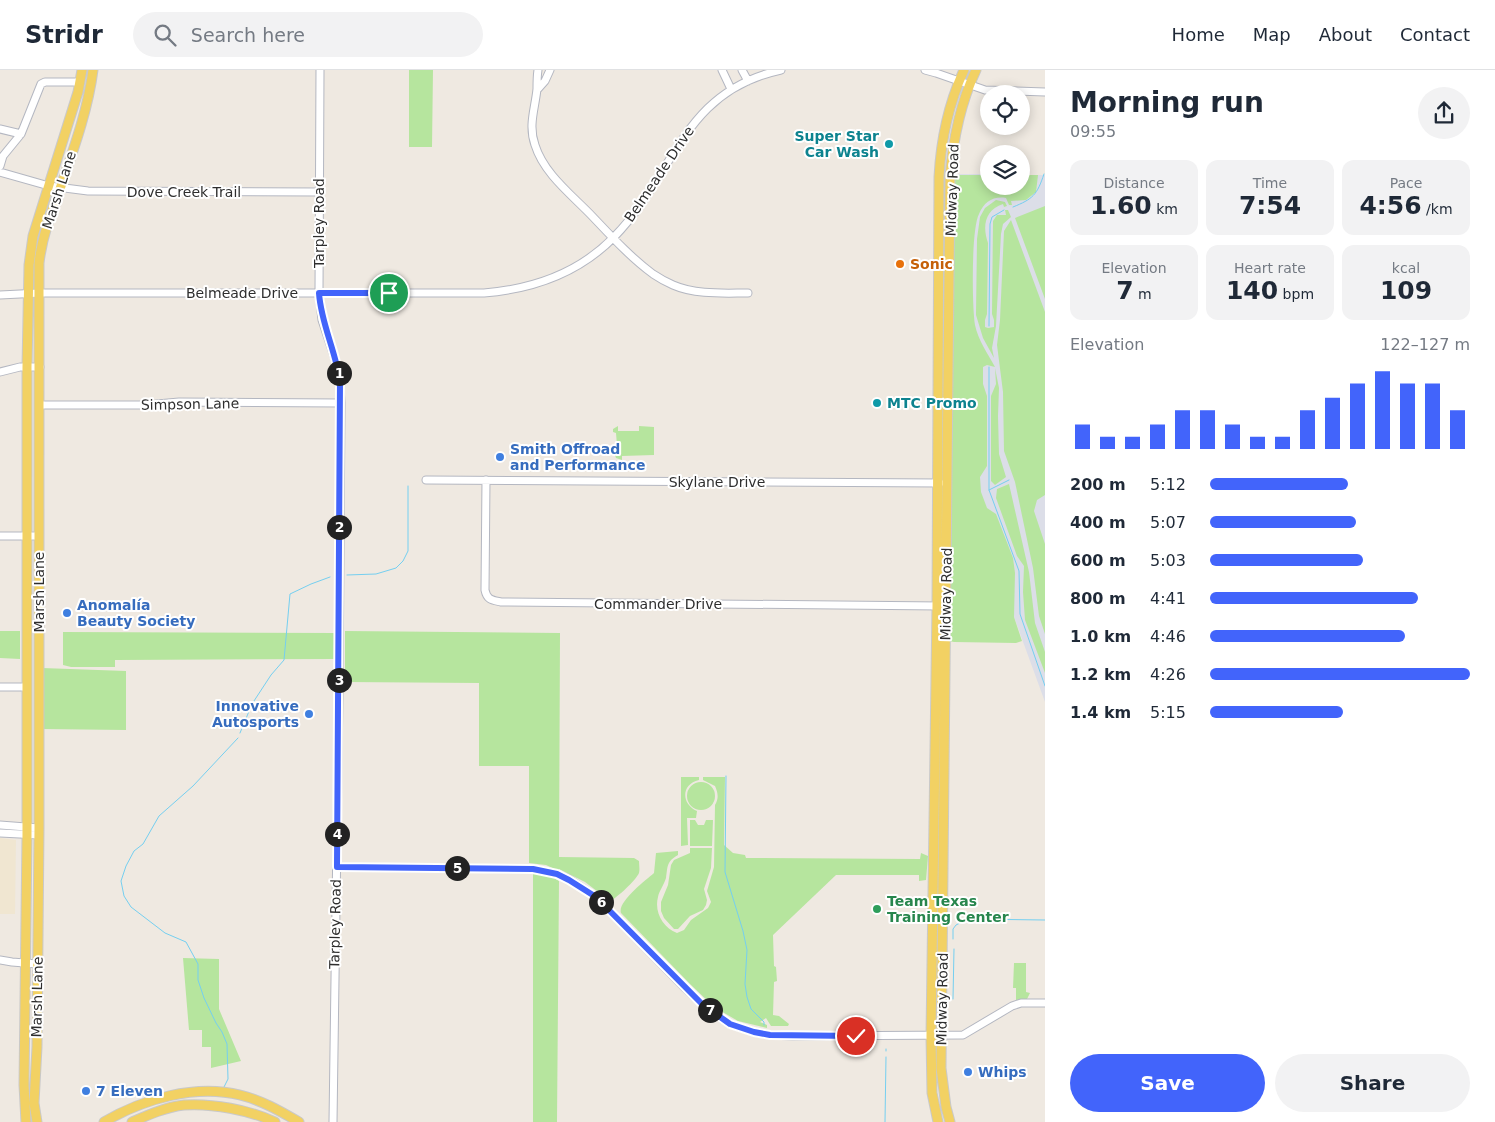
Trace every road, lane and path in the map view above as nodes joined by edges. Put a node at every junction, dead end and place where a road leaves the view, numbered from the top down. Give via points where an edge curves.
1 (82, 70) edge
2 (93, 70) edge
3 (320, 70) edge
4 (538, 70) edge
5 (550, 70) edge
6 (722, 70) edge
7 (742, 70) edge
8 (781, 70) edge
9 (925, 70) edge
10 (964, 70) edge
11 (976, 70) edge
12 (748, 80) junction
13 (80, 82) junction
14 (959, 82) junction
15 (969, 86) junction
16 (731, 90) junction
17 (537, 91) junction
18 (1045, 92) edge
19 (0, 128) edge
20 (20, 134) junction
21 (0, 166) edge
22 (940, 166) junction
23 (951, 167) junction
24 (0, 172) edge
25 (49, 186) junction
26 (60, 189) junction
27 (320, 192) junction
28 (614, 238) junction
29 (938, 248) junction
30 (949, 248) junction
31 (29, 293) junction
32 (40, 293) junction
33 (319, 293) junction
34 (748, 293) dead end
35 (0, 295) edge
36 (949, 299) junction
37 (938, 300) junction
38 (27, 366) junction
39 (40, 367) junction
40 (0, 372) edge
41 (938, 374) junction
42 (948, 374) junction
43 (341, 403) junction
44 (39, 404) junction
45 (426, 480) dead end
46 (486, 480) junction
47 (938, 483) junction
48 (948, 483) junction
49 (0, 536) edge
50 (28, 536) junction
51 (40, 536) junction
52 (936, 606) junction
53 (946, 606) junction
54 (0, 687) edge
55 (27, 687) junction
56 (934, 775) junction
57 (944, 775) junction
58 (0, 825) edge
59 (27, 831) junction
60 (39, 831) junction
61 (0, 833) edge
62 (337, 867) junction
63 (933, 886) junction
64 (943, 887) junction
65 (0, 960) edge
66 (26, 964) junction
67 (38, 964) junction
68 (1045, 1003) edge
69 (931, 1036) junction
70 (941, 1036) junction
71 (183, 1093) junction
72 (184, 1105) junction
73 (26, 1122) edge
74 (37, 1122) edge
75 (104, 1122) edge
76 (132, 1122) edge
77 (275, 1122) edge
78 (299, 1122) edge
79 (333, 1122) edge
80 (938, 1122) edge
81 (950, 1122) edge

1 - 13 main road, Marsh Lane
2 - 26 main road, Marsh Lane via 83,117
3 - 27 street, Tarpley Road
4 - 17 street
5 - 17 street
6 - 16 street
7 - 12 street
8 - 12 street, Belmeade Drive
9 - 14 street
10 - 14 main road, Midway Road
11 - 15 main road, Midway Road
12 - 16 street, Belmeade Drive
13 - 20 street via 41,84
13 - 25 main road, Marsh Lane
14 - 15 street
14 - 22 main road, Midway Road via 945,122
15 - 18 street via 996,92
15 - 23 main road, Midway Road via 954,134
16 - 28 street, Belmeade Drive via 696,120 633,216
17 - 28 street via 532,130 541,160
19 - 20 street
20 - 21 street via 3,156
22 - 23 main road
22 - 29 main road, Midway Road
23 - 30 main road, Midway Road
24 - 25 street, Dove Creek Trail
25 - 26 street, Dove Creek Trail
25 - 31 main road, Marsh Lane via 31,247
26 - 27 street, Dove Creek Trail
26 - 32 main road, Marsh Lane via 41,248
27 - 33 street, Tarpley Road
28 - 33 street, Belmeade Drive via 593,256 566,272 520,289 484,293
28 - 34 street via 647,269 674,285 700,292
29 - 30 main road
29 - 37 main road, Midway Road
30 - 36 main road, Midway Road
31 - 32 street, Belmeade Drive
31 - 35 street, Belmeade Drive
31 - 38 main road, Marsh Lane
32 - 33 street, Belmeade Drive
32 - 39 main road, Marsh Lane
33 - 43 street, Tarpley Road via 322,320 339,371
36 - 37 main road
36 - 42 main road, Midway Road
37 - 41 main road, Midway Road
38 - 39 street
38 - 40 street
38 - 50 main road, Marsh Lane
39 - 44 main road, Marsh Lane
41 - 42 main road
41 - 47 main road, Midway Road
42 - 48 main road, Midway Road
43 - 44 street, Simpson Lane
43 - 62 street, Tarpley Road
44 - 51 main road, Marsh Lane
45 - 46 street, Skylane Drive
46 - 47 street, Skylane Drive
46 - 52 street, Commander Drive via 485,590 490,600
47 - 48 street, Skylane Drive
47 - 52 main road, Midway Road
48 - 53 main road, Midway Road
49 - 50 street
50 - 51 street
50 - 55 main road, Marsh Lane
51 - 60 main road, Marsh Lane
52 - 53 street, Commander Drive
52 - 56 main road, Midway Road
53 - 57 main road, Midway Road
54 - 55 street
55 - 59 main road, Marsh Lane
56 - 57 main road
56 - 63 main road, Midway Road
57 - 64 main road, Midway Road
58 - 59 street
59 - 60 street
59 - 61 street
59 - 66 main road, Marsh Lane
60 - 67 main road, Marsh Lane
62 - 69 street via 521,868 557,874 596,897 702,1004 730,1024 770,1035
62 - 79 street, Tarpley Road
63 - 64 main road
63 - 69 main road, Midway Road
64 - 70 main road, Midway Road
65 - 66 street
66 - 67 street
66 - 73 main road, Marsh Lane
67 - 74 main road, Marsh Lane via 34,1103
68 - 70 street via 1021,1003 963,1035
69 - 70 street
69 - 80 main road, Midway Road via 932,1093
70 - 81 main road, Midway Road via 941,1074
71 - 72 main road
71 - 75 main road via 139,1106
71 - 78 main road via 212,1091 239,1094
72 - 76 main road
72 - 77 main road via 222,1107 254,1113

